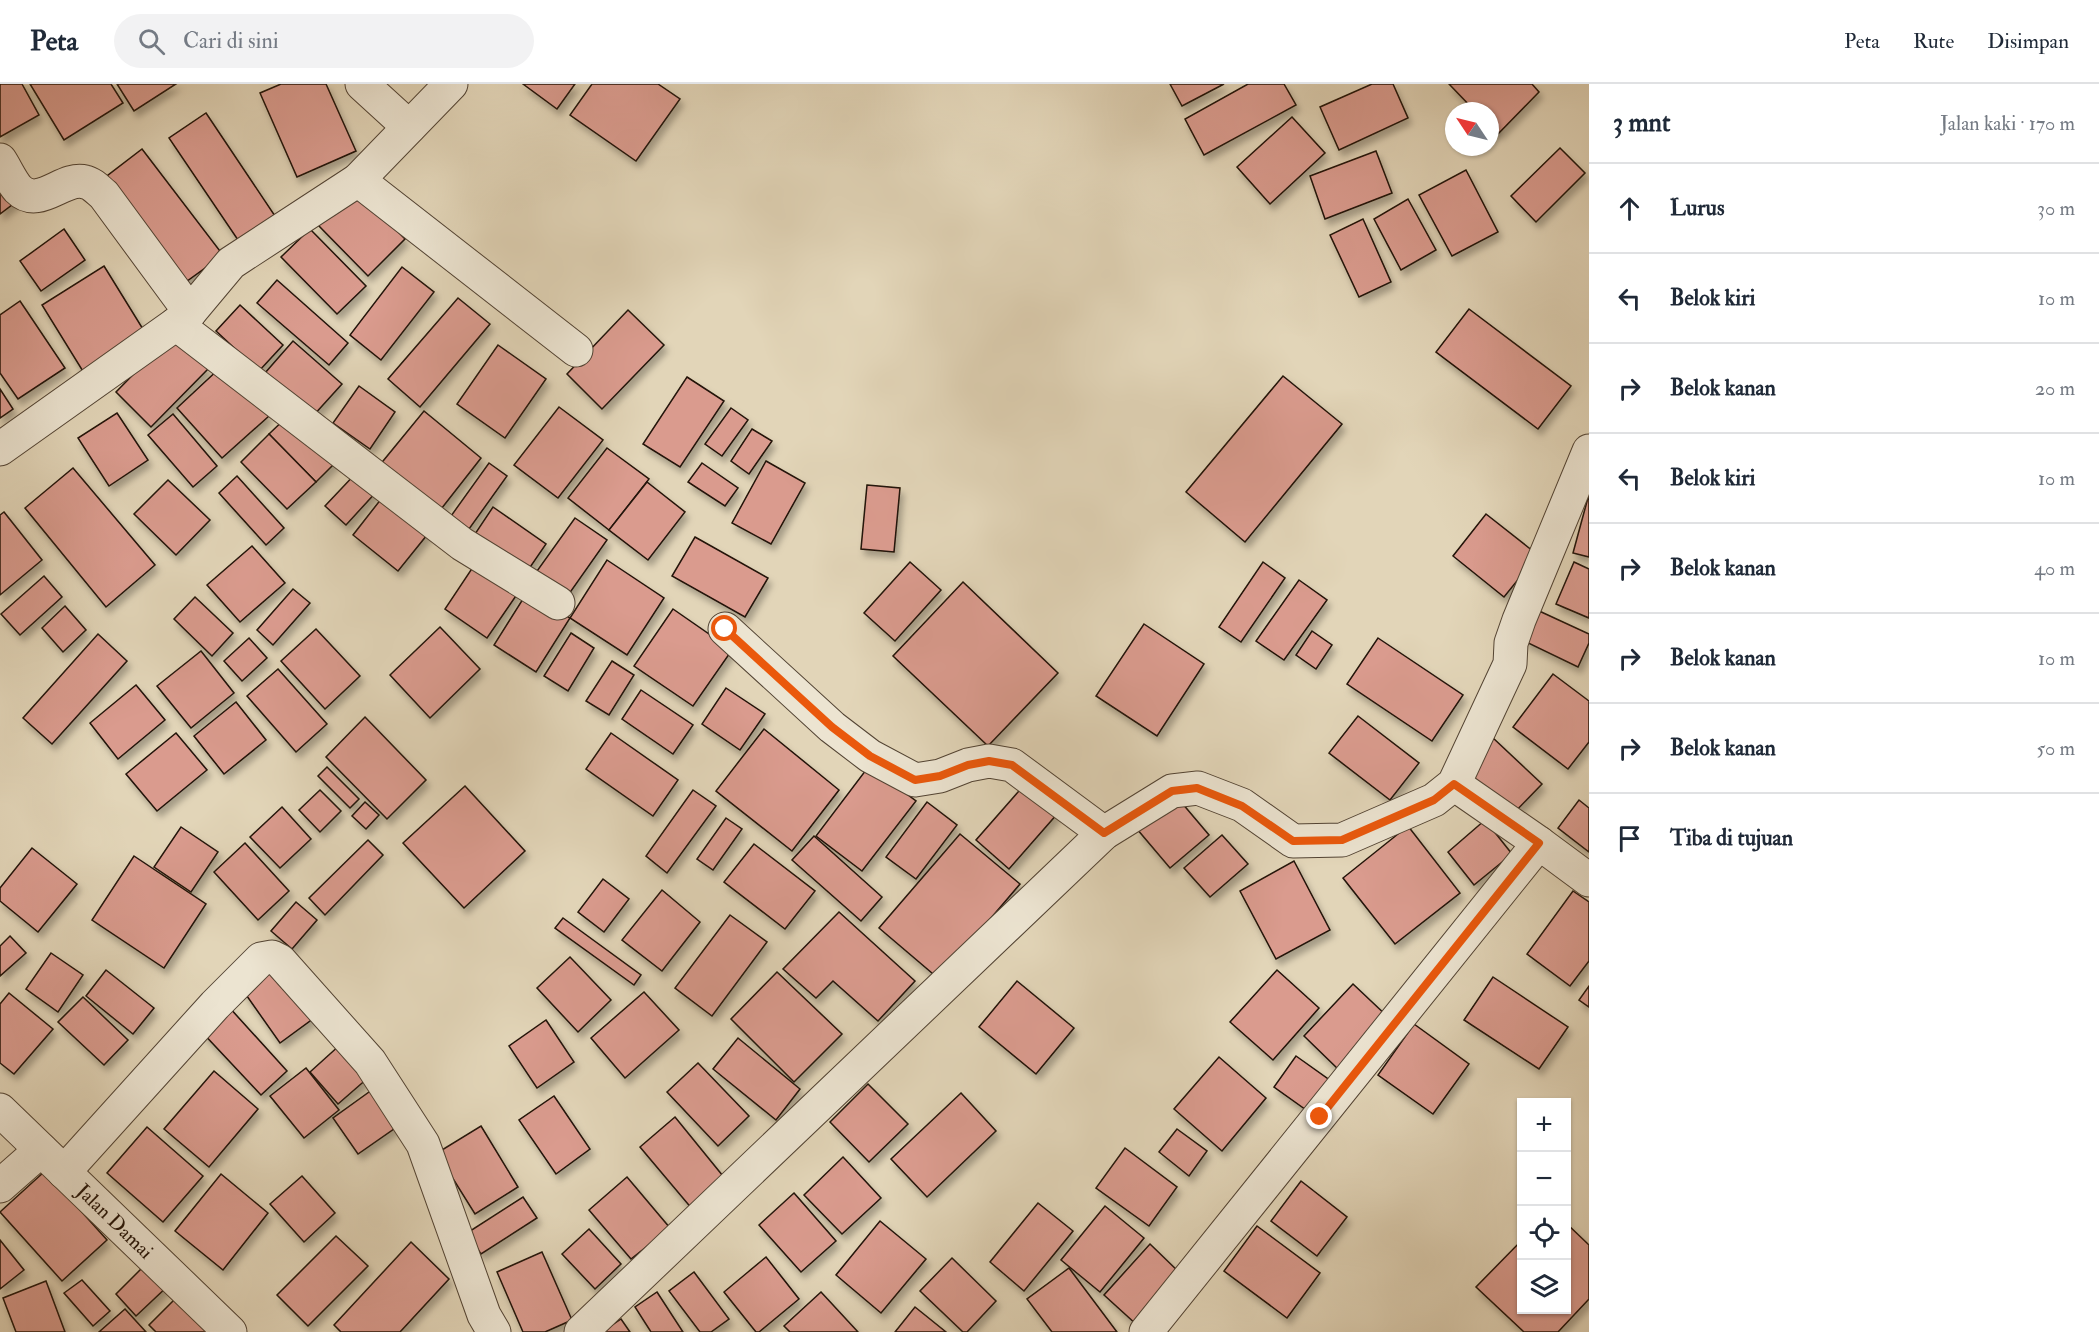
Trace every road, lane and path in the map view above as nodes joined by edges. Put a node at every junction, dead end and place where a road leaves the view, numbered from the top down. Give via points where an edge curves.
1 (362, 84) edge
2 (451, 84) edge
3 (409, 127) junction
4 (0, 160) edge
5 (358, 180) junction
6 (183, 318) junction
7 (576, 350) dead end
8 (0, 449) edge
9 (1589, 451) edge
10 (558, 603) dead end
11 (725, 629) dead end
12 (1454, 784) junction
13 (1104, 833) junction
14 (1539, 843) junction
15 (1589, 880) edge
16 (0, 1110) edge
17 (41, 1150) junction
18 (64, 1172) junction
19 (0, 1186) edge
20 (230, 1332) edge
21 (494, 1332) edge
22 (581, 1332) edge
23 (1146, 1332) edge

1 - 3 street
2 - 3 street
3 - 5 street
4 - 6 street via 18,189 26,194 37,196 86,182 104,195
5 - 6 street via 231,263
5 - 7 street
6 - 8 street
6 - 10 street via 462,544
9 - 12 street via 1510,643 1510,664
11 - 13 street via 832,727 870,756 915,780 989,761 1012,765
12 - 13 street via 1434,800 1342,840 1293,841 1242,806 1197,788 1172,791
12 - 14 street
13 - 22 street
14 - 15 street
14 - 23 street
16 - 17 street, Jalan Damai
17 - 18 street, Jalan Damai
17 - 19 street
18 - 20 street, Jalan Damai
18 - 21 street via 215,1005 261,959 272,957 280,961 370,1062 423,1144 483,1315

